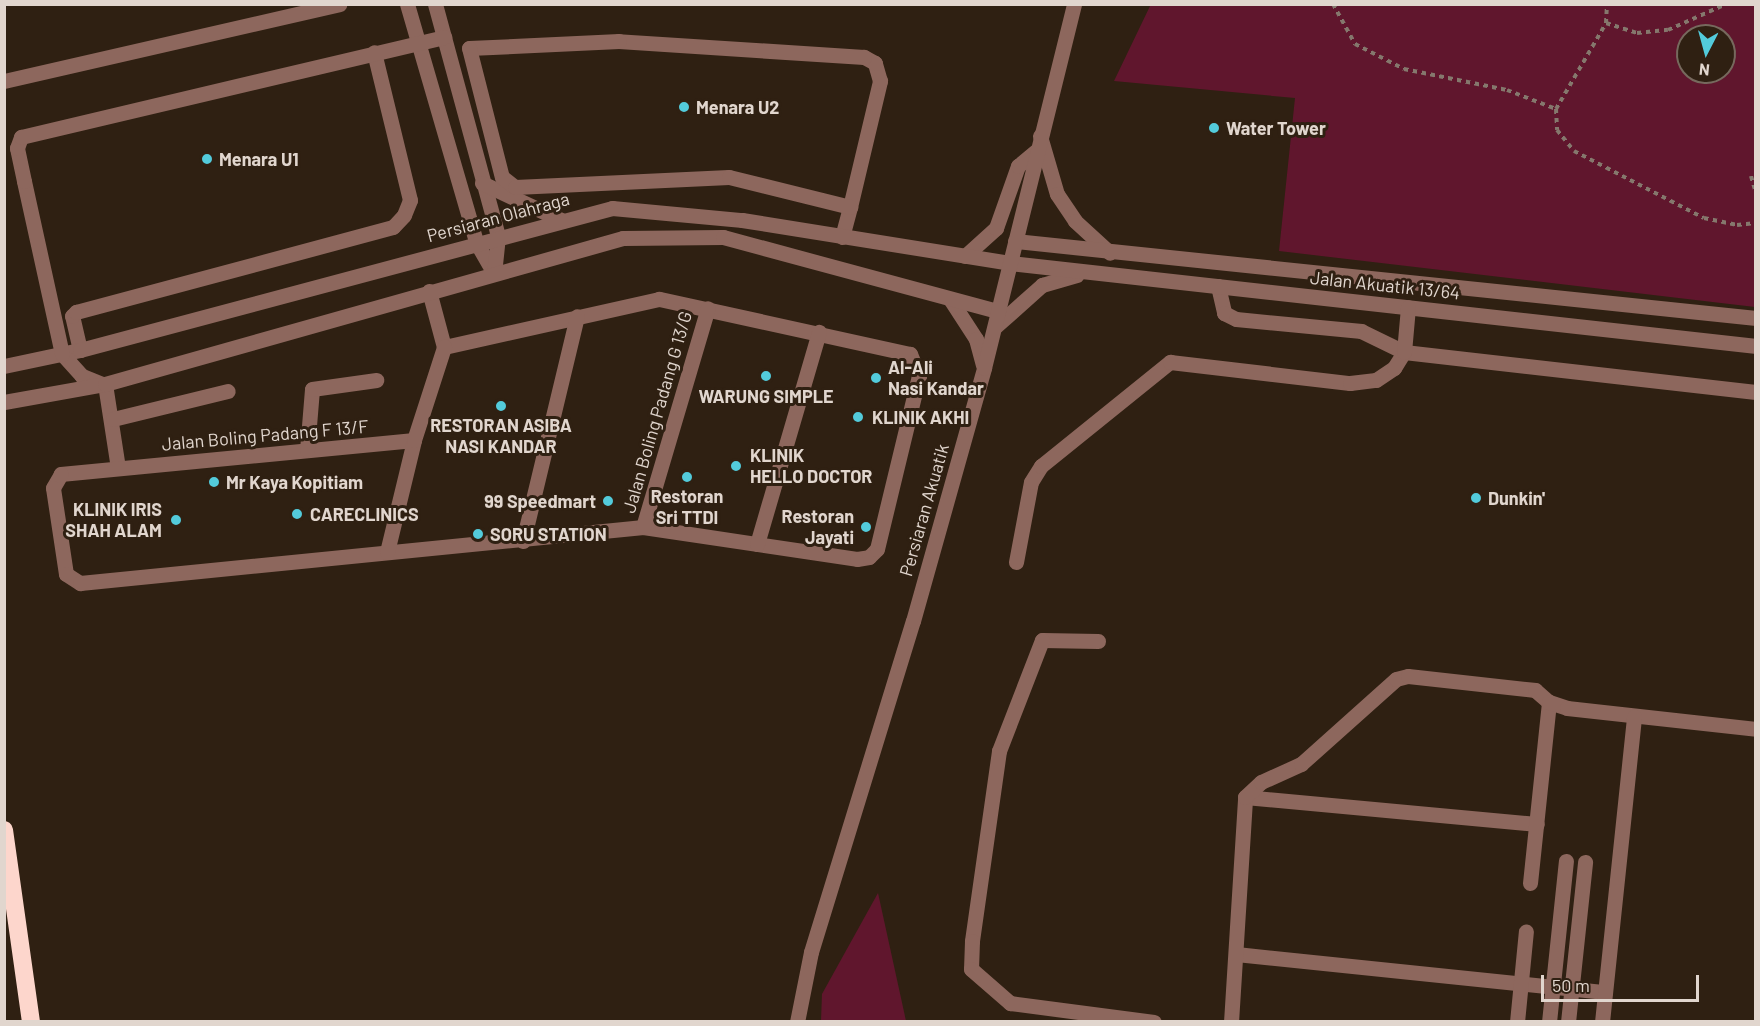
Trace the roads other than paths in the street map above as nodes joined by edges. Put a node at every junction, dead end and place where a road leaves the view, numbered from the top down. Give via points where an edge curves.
1 (339, 4) edge
2 (407, 4) edge
3 (435, 4) edge
4 (1074, 4) edge
5 (444, 37) junction
6 (417, 43) junction
7 (374, 52) junction
8 (4, 81) edge
9 (1041, 136) junction
10 (1036, 151) junction
11 (482, 183) junction
12 (850, 207) junction
13 (562, 220) junction
14 (498, 236) junction
15 (843, 237) junction
16 (1015, 241) junction
17 (476, 242) junction
18 (1110, 253) junction
19 (965, 256) junction
20 (1010, 263) junction
21 (494, 273) junction
22 (1107, 274) junction
23 (1218, 286) junction
24 (429, 291) junction
25 (950, 299) junction
26 (1408, 307) junction
27 (708, 308) junction
28 (998, 311) junction
29 (577, 316) junction
30 (1755, 318) edge
31 (994, 328) junction
32 (819, 332) junction
33 (1755, 346) edge
34 (444, 347) junction
35 (80, 350) junction
36 (1404, 352) junction
37 (62, 354) junction
38 (4, 366) edge
39 (984, 368) junction
40 (376, 380) dead end
41 (105, 384) junction
42 (228, 391) dead end
43 (1755, 392) edge
44 (4, 402) edge
45 (113, 419) junction
46 (414, 440) junction
47 (307, 450) junction
48 (118, 468) junction
49 (643, 527) junction
50 (523, 541) junction
51 (757, 544) junction
52 (387, 552) junction
53 (1016, 562) dead end
54 (1098, 641) dead end
55 (1549, 702) junction
56 (1634, 717) junction
57 (1755, 729) edge
58 (1245, 797) junction
59 (1537, 824) junction
60 (4, 830) edge
61 (1566, 861) dead end
62 (1585, 862) dead end
63 (1530, 882) dead end
64 (1526, 931) dead end
65 (1236, 954) junction
66 (1521, 983) junction
67 (1553, 987) junction
68 (1571, 988) junction
69 (1605, 992) junction
70 (31, 1022) edge
71 (797, 1022) edge
72 (1154, 1022) edge
73 (1231, 1022) edge
74 (1517, 1022) edge
75 (1549, 1022) edge
76 (1568, 1022) edge
77 (1602, 1022) edge

1 - 8 street
2 - 6 street
3 - 5 street
4 - 9 street, Persiaran Akuatik
5 - 6 street
5 - 11 street
6 - 7 street
6 - 17 street
7 - 35 street via 410,200 393,227 76,312 72,316
7 - 37 street via 21,137 17,147
9 - 10 street, Persiaran Akuatik
9 - 18 street via 1057,194 1075,221
10 - 16 street, Persiaran Akuatik
10 - 19 street via 1018,166 996,228
11 - 13 street
11 - 14 street
12 - 12 street via 880,81 875,63 864,57 620,42 469,48 502,177 515,187 729,177
12 - 15 street
13 - 14 street, Persiaran Olahraga
13 - 15 street, Persiaran Olahraga via 612,208 742,219
14 - 17 street, Persiaran Olahraga
14 - 21 street
15 - 19 street, Persiaran Olahraga
16 - 18 street, Jalan Akuatik 13/64
16 - 20 street, Persiaran Akuatik
17 - 21 street
17 - 35 street, Persiaran Olahraga
18 - 30 street, Jalan Akuatik 13/64
19 - 20 street, Persiaran Olahraga
20 - 22 street, Jalan Akuatik 13/64
20 - 28 street, Persiaran Akuatik
21 - 24 street
21 - 25 street via 623,238 723,237
22 - 23 street, Jalan Akuatik 13/64
22 - 31 street via 1066,276 1042,285
23 - 26 street, Jalan Akuatik 13/64
23 - 36 street via 1224,313 1236,319 1361,331
24 - 34 street
24 - 41 street
25 - 28 street
25 - 39 street via 976,339
26 - 33 street, Jalan Akuatik 13/64
26 - 36 street
27 - 29 street via 659,299
27 - 32 street
27 - 49 street, Jalan Boling Padang G 13/G
28 - 31 street, Persiaran Akuatik
29 - 34 street
29 - 50 street
31 - 39 street, Persiaran Akuatik
32 - 51 street
32 - 51 street via 910,354 917,365 919,376 877,549 869,557 857,559
34 - 46 street
35 - 37 street, Persiaran Olahraga
36 - 43 street
36 - 53 street via 1394,368 1376,380 1350,382 1170,362 1041,466 1031,482
37 - 38 street, Persiaran Olahraga
37 - 41 street via 82,376
39 - 71 street, Persiaran Akuatik via 913,621 811,952
40 - 47 street via 312,389
41 - 44 street
41 - 45 street
42 - 45 street
45 - 48 street
46 - 47 street, Jalan Boling Padang F 13/F
46 - 52 street
47 - 48 street, Jalan Boling Padang F 13/F
48 - 52 street, Jalan Boling Padang F 13/F via 61,474 56,479 53,488 66,574 71,580 80,583
49 - 50 street
49 - 51 street
50 - 52 street
54 - 72 street via 1042,639 1037,651 999,751 971,969 1010,1003
55 - 56 street
55 - 58 street via 1535,690 1408,676 1396,679 1300,764 1262,782
55 - 59 street
56 - 57 street
56 - 69 street
58 - 59 street
58 - 65 street
59 - 63 street
60 - 70 highway
61 - 67 street
62 - 68 street
64 - 66 street
65 - 66 street
65 - 73 street
66 - 67 street
66 - 74 street
67 - 68 street
67 - 75 street
68 - 69 street
68 - 76 street
69 - 77 street

